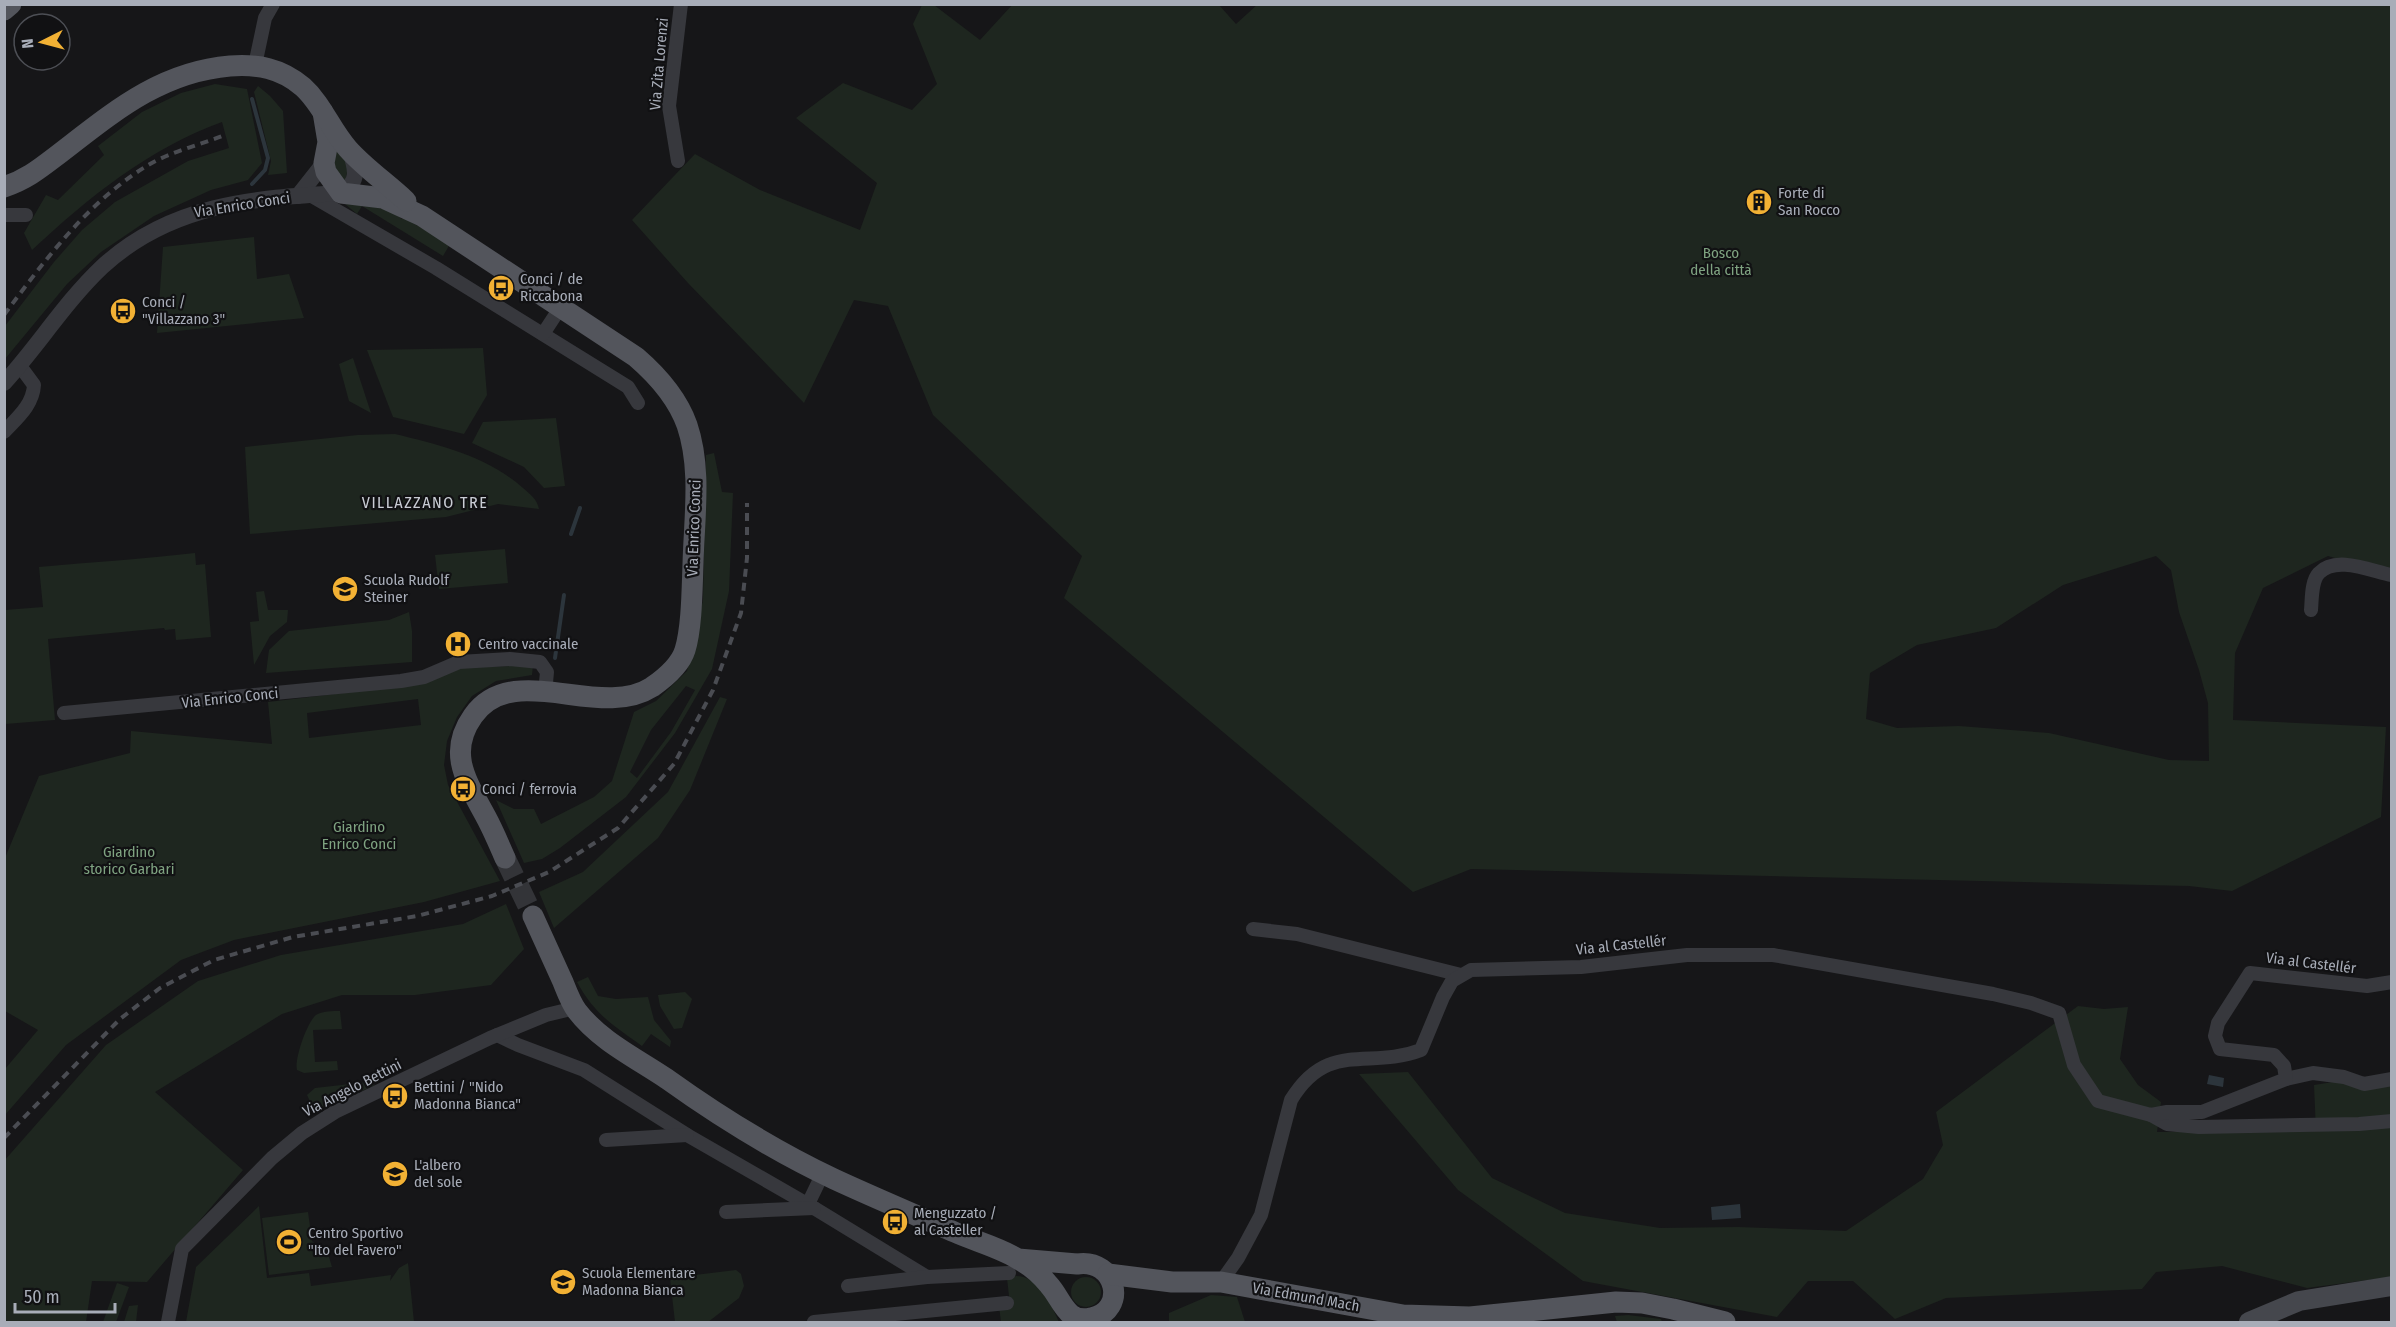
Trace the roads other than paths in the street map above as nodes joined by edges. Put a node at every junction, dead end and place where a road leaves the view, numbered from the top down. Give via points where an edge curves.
1 (11, 4) edge
2 (273, 4) edge
3 (681, 4) edge
4 (4, 10) edge
5 (255, 65) junction
6 (323, 112) junction
7 (350, 151) junction
8 (56, 156) junction
9 (678, 161) dead end
10 (324, 164) junction
11 (4, 177) edge
12 (4, 187) edge
13 (341, 192) junction
14 (304, 196) junction
15 (4, 215) edge
16 (26, 215) dead end
17 (422, 216) junction
18 (560, 308) junction
19 (543, 334) junction
20 (20, 366) junction
21 (4, 383) edge
22 (638, 403) dead end
23 (4, 432) edge
24 (2391, 575) edge
25 (2311, 610) dead end
26 (545, 693) junction
27 (64, 713) dead end
28 (505, 858) tunnel mouth
29 (533, 916) tunnel mouth
30 (1253, 929) dead end
31 (1461, 975) junction
32 (2391, 982) edge
33 (575, 1008) junction
34 (497, 1035) junction
35 (2286, 1079) junction
36 (2391, 1079) edge
37 (2151, 1115) junction
38 (2391, 1121) edge
39 (687, 1135) junction
40 (606, 1140) dead end
41 (823, 1173) junction
42 (811, 1206) junction
43 (726, 1212) dead end
44 (1077, 1264) junction
45 (1014, 1266) junction
46 (1108, 1274) junction
47 (927, 1277) junction
48 (1172, 1282) junction
49 (1221, 1282) junction
50 (848, 1286) dead end
51 (2391, 1286) edge
52 (1112, 1300) junction
53 (1007, 1304) dead end
54 (1064, 1309) edge
55 (1097, 1319) edge
56 (168, 1323) edge
57 (814, 1323) edge
58 (1725, 1323) edge
59 (2249, 1323) edge

1 - 4 main road
2 - 5 street via 264,18
3 - 9 street, Via Zita Lorenzi via 669,106
5 - 6 main road via 289,76
5 - 8 main road via 216,68 150,88
6 - 7 main road
6 - 10 main road via 328,142
7 - 13 street via 355,181
7 - 17 main road
8 - 11 main road
8 - 12 main road via 29,177
10 - 13 main road
10 - 14 street
13 - 14 street, Via Enrico Conci
13 - 17 main road, Via Enrico Conci via 383,198
14 - 19 street, Via Enrico Conci
14 - 20 street, Via Enrico Conci via 209,209 185,215 145,235 100,269
15 - 16 street
17 - 18 main road, Via Enrico Conci
18 - 19 street
18 - 26 main road, Via Enrico Conci via 650,369 663,382 682,414 696,471 691,602 685,651 674,668 649,689 618,697
19 - 22 street, Via Enrico Conci via 628,387
20 - 21 street, Via Enrico Conci
20 - 23 street via 34,385 33,394 30,403
24 - 25 street via 2342,564 2327,568 2315,581
26 - 27 street, Via Enrico Conci via 547,672 540,662 510,659 459,662 408,680
26 - 28 main road, Via Enrico Conci via 503,693 490,700 471,719 461,746 460,759 467,783
29 - 33 main road
30 - 31 street via 1297,934
31 - 37 street, Via al Castellér via 1471,970 1581,967 1676,956 1751,953 1993,994 2059,1013 2074,1065 2098,1101
31 - 49 street via 1452,981 1443,997 1421,1050 1336,1061 1308,1076 1299,1087 1291,1100 1261,1215
32 - 35 street, Via al Castellér via 2367,986 2250,973 2218,1023 2216,1040 2220,1049 2274,1055 2284,1066
33 - 34 street, Via Angelo Bettini
33 - 41 main road via 607,1041 704,1106
34 - 39 street via 584,1070
34 - 56 street, Via Angelo Bettini via 336,1112 302,1132 272,1158 182,1249
35 - 36 street, Via al Castellér via 2313,1073 2364,1084
35 - 37 street, Via al Castellér via 2202,1112
37 - 38 street, Via al Castellér via 2167,1124 2199,1127
39 - 40 street
39 - 42 street
41 - 42 street
41 - 45 main road
42 - 43 street
42 - 47 street
44 - 45 main road
44 - 46 main road via 1094,1264
44 - 54 main road via 1064,1273 1058,1287
45 - 47 street
45 - 54 main road via 1042,1278
46 - 48 main road, Via Edmund Mach
46 - 52 main road via 1114,1291
47 - 50 street
48 - 49 main road, Via Edmund Mach
48 - 52 main road, Via Edmund Mach
49 - 58 main road, Via Edmund Mach via 1402,1315 1470,1317 1616,1302 1642,1303
51 - 59 main road via 2299,1301
52 - 55 main road
53 - 57 street
54 - 55 main road via 1080,1318

